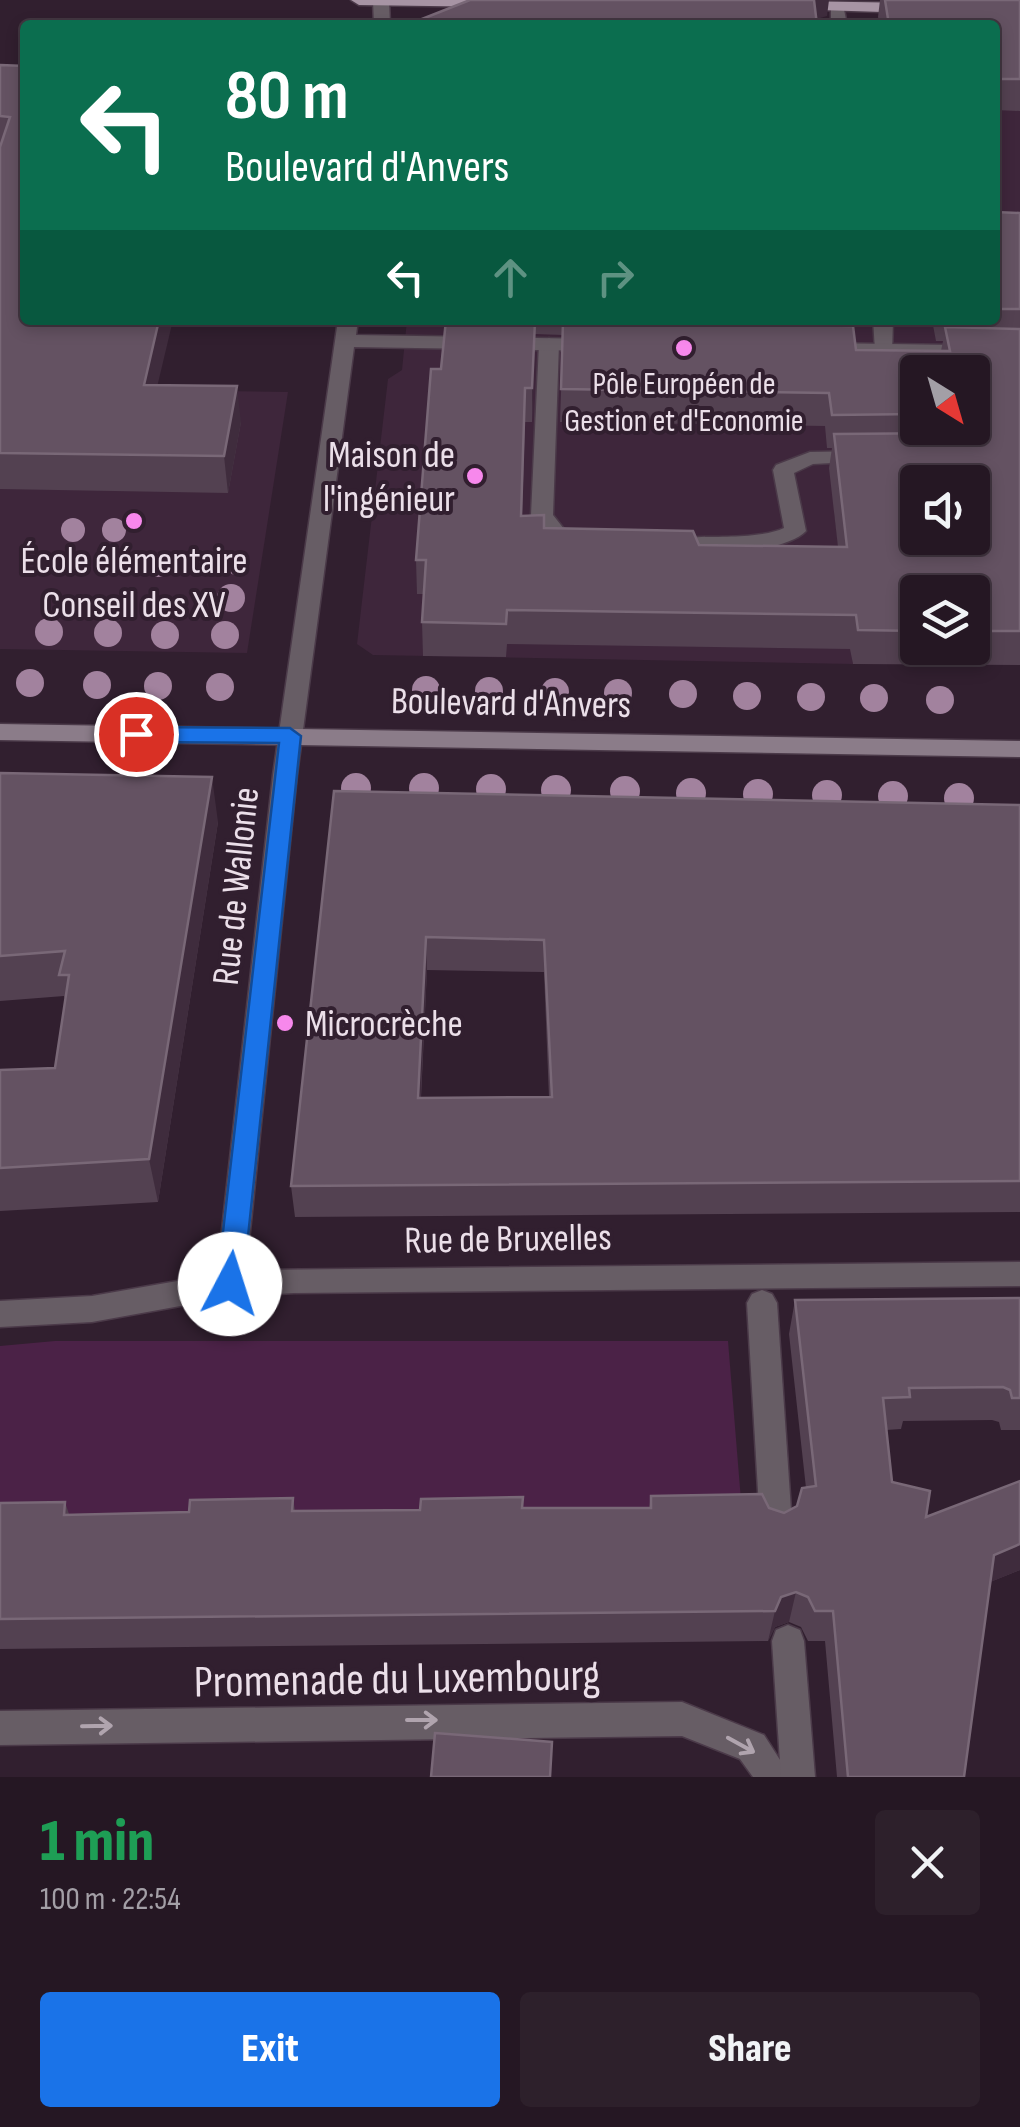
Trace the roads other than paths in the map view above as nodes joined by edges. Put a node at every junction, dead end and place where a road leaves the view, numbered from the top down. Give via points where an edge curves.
1 (359, 0) edge
2 (381, 0) edge
3 (520, 2) edge
4 (778, 6) edge
5 (928, 8) edge
6 (838, 16) edge
7 (884, 325) edge
8 (347, 330) edge
9 (549, 344) junction
10 (608, 346) edge
11 (806, 349) edge
12 (885, 350) junction
13 (1020, 352) edge
14 (882, 457) edge
15 (604, 541) edge
16 (643, 542) edge
17 (0, 732) edge
18 (290, 736) junction
19 (1020, 749) edge
20 (1020, 1274) edge
21 (230, 1284) junction
22 (762, 1303) dead end
23 (0, 1314) edge
24 (776, 1525) edge
25 (788, 1641) dead end
26 (0, 1728) edge
27 (774, 1777) edge
28 (798, 1777) edge

1 - 2 main road
2 - 3 main road
4 - 6 main road
5 - 6 main road
7 - 12 street
8 - 9 street
8 - 18 street, Rue de Wallonie
9 - 10 street
9 - 15 street via 542,515 564,540
11 - 12 street
12 - 13 street
14 - 16 street via 810,458 783,470 795,531 763,546
17 - 18 main road, Boulevard d'Anvers
18 - 19 main road, Boulevard d'Anvers
18 - 21 street, Rue de Wallonie
20 - 21 street, Rue de Bruxelles
21 - 23 street, Rue de Bruxelles via 92,1308
22 - 24 street
25 - 28 street
26 -> 27 street, Promenade du Luxembourg via 682,1718 752,1747

